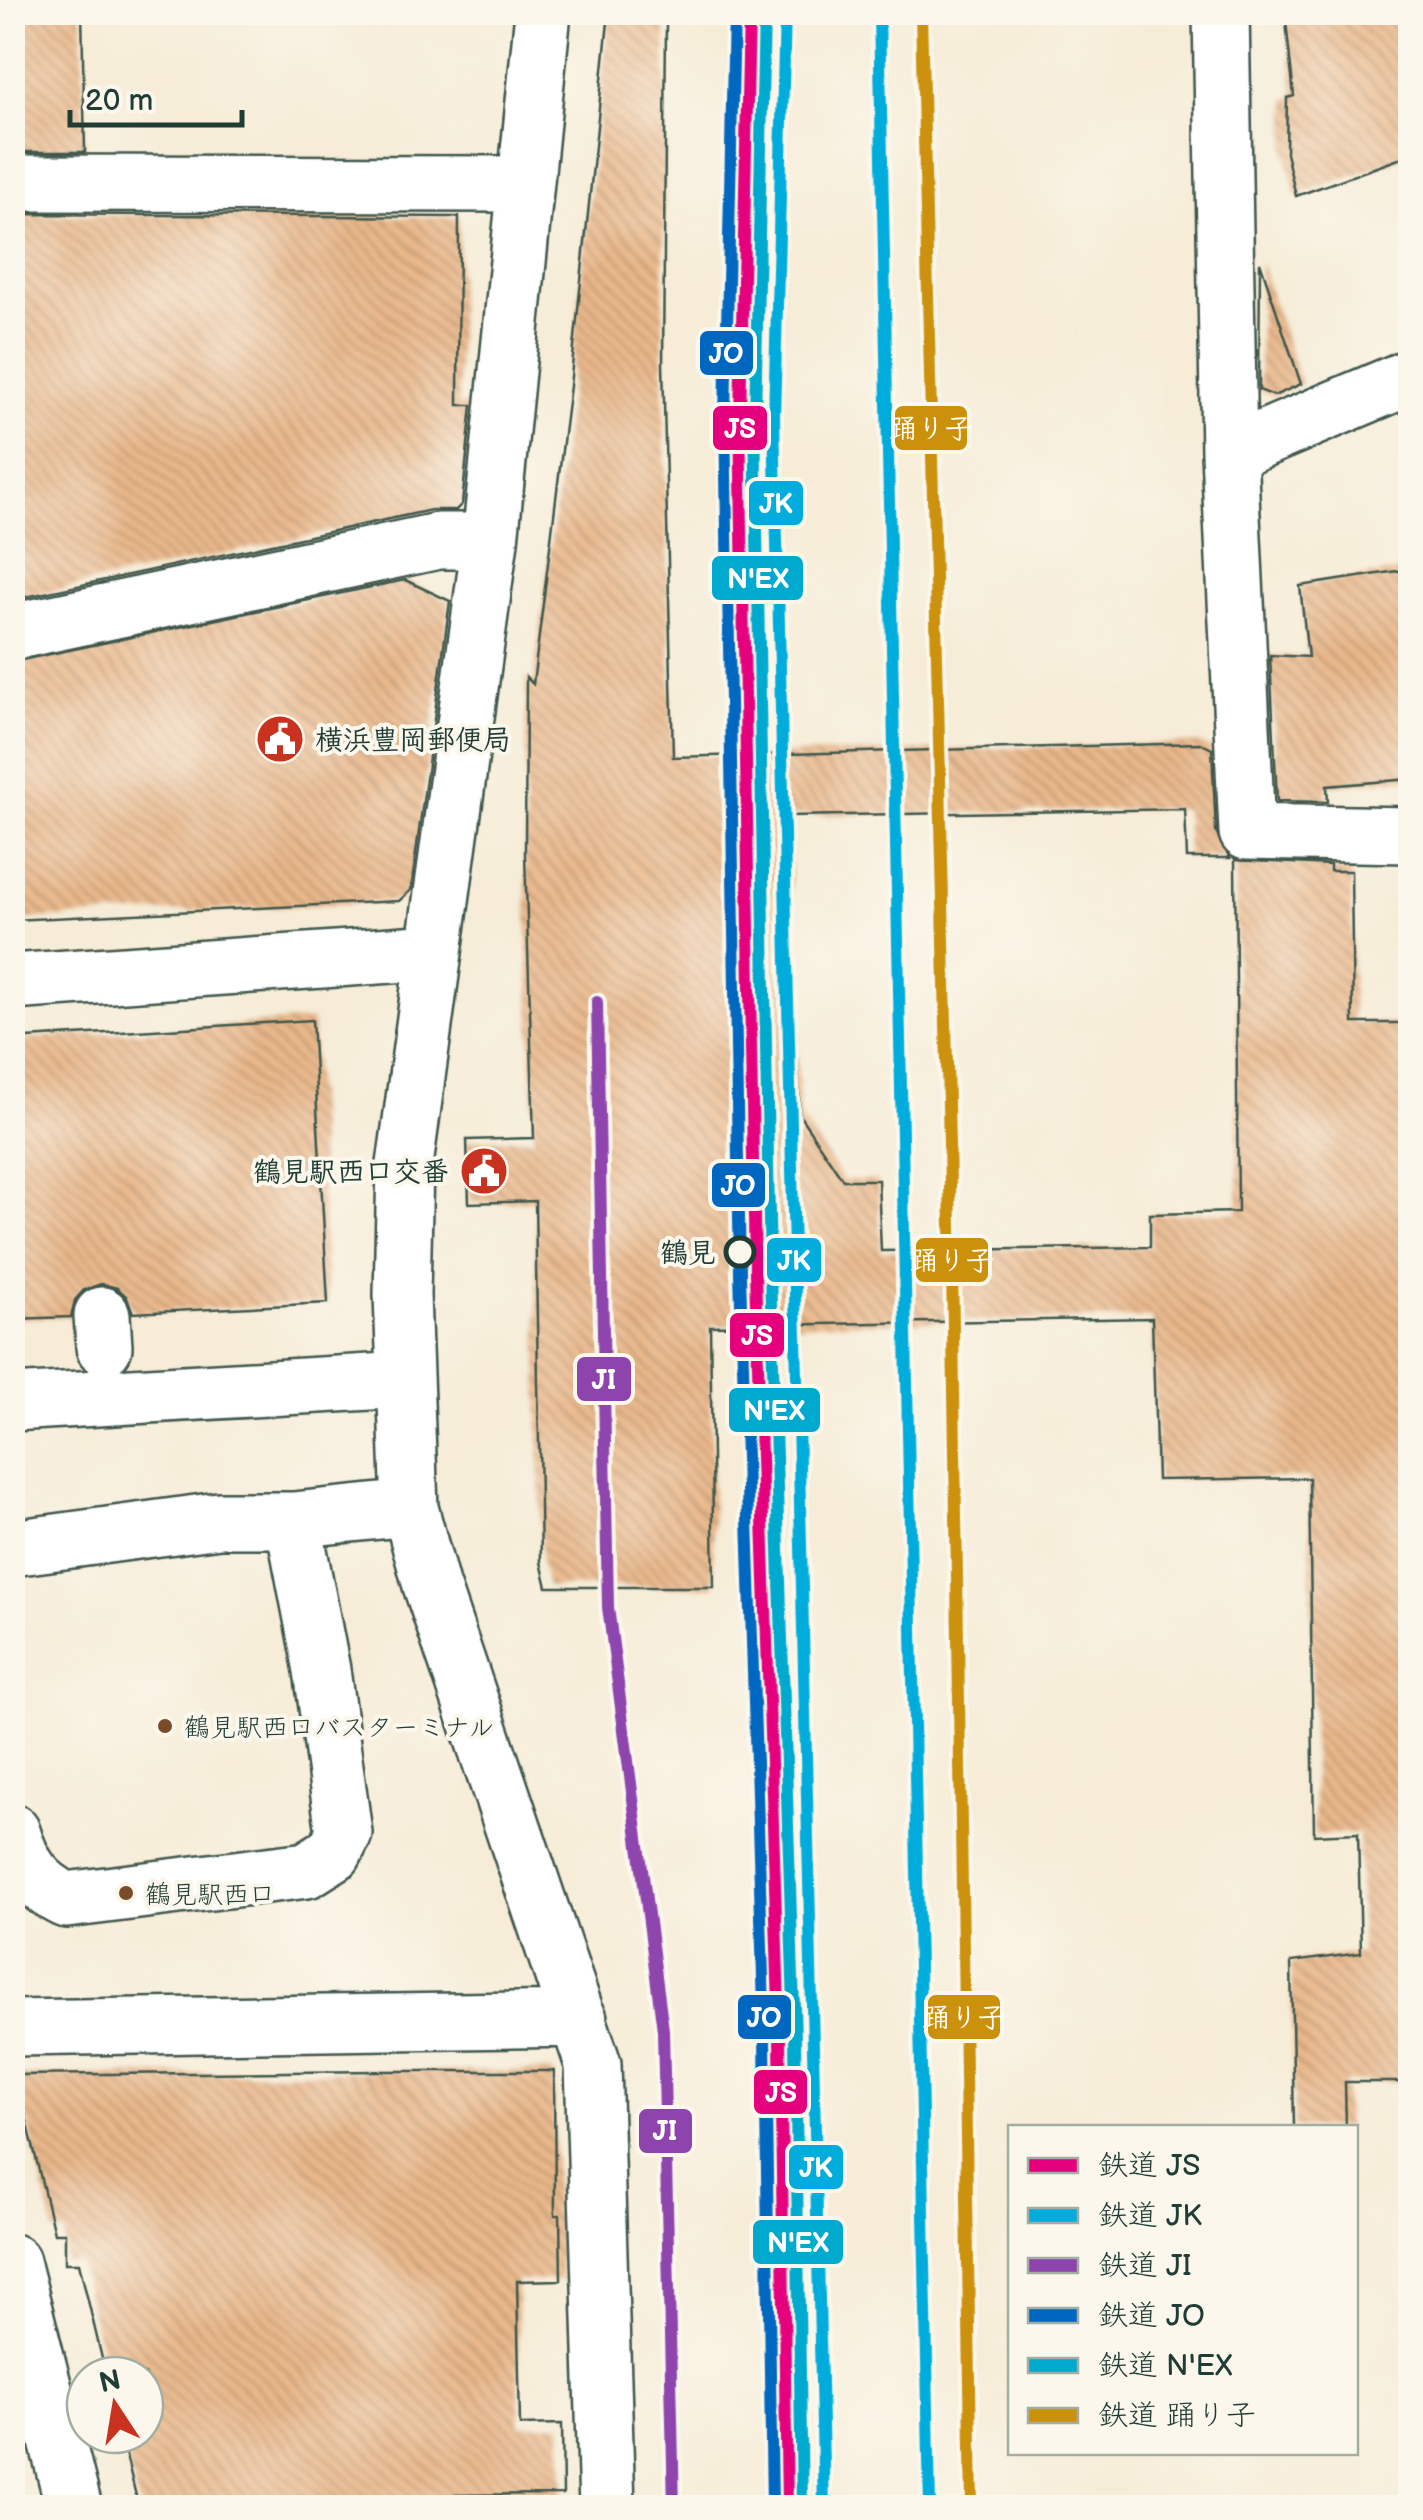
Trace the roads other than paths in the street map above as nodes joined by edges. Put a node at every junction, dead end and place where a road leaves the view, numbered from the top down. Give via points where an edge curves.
1 (543, 12) edge
2 (1221, 12) edge
3 (12, 183) edge
4 (523, 184) junction
5 (1410, 376) edge
6 (1229, 453) junction
7 (490, 541) junction
8 (12, 632) edge
9 (1410, 834) edge
10 (434, 952) junction
11 (12, 982) edge
12 (404, 1380) junction
13 (12, 1403) edge
14 (410, 1508) junction
15 (293, 1520) junction
16 (12, 1548) edge
17 (12, 1832) edge
18 (579, 2019) junction
19 (12, 2028) edge
20 (12, 2262) edge
21 (74, 2508) edge
22 (607, 2508) edge

1 - 4 street
2 - 6 street
3 - 4 street
4 - 7 street
5 - 6 street
6 - 9 street via 1247,832
7 - 8 street via 438,541
7 - 10 street
10 - 11 street
10 - 12 street via 405,1165
12 - 13 street
12 - 14 street
14 - 15 street
14 - 18 street
15 - 16 street via 219,1520
15 - 17 street via 344,1833 334,1853 308,1870 66,1900 45,1890 21,1862
18 - 19 street
18 - 22 street via 593,2064
20 - 21 street

